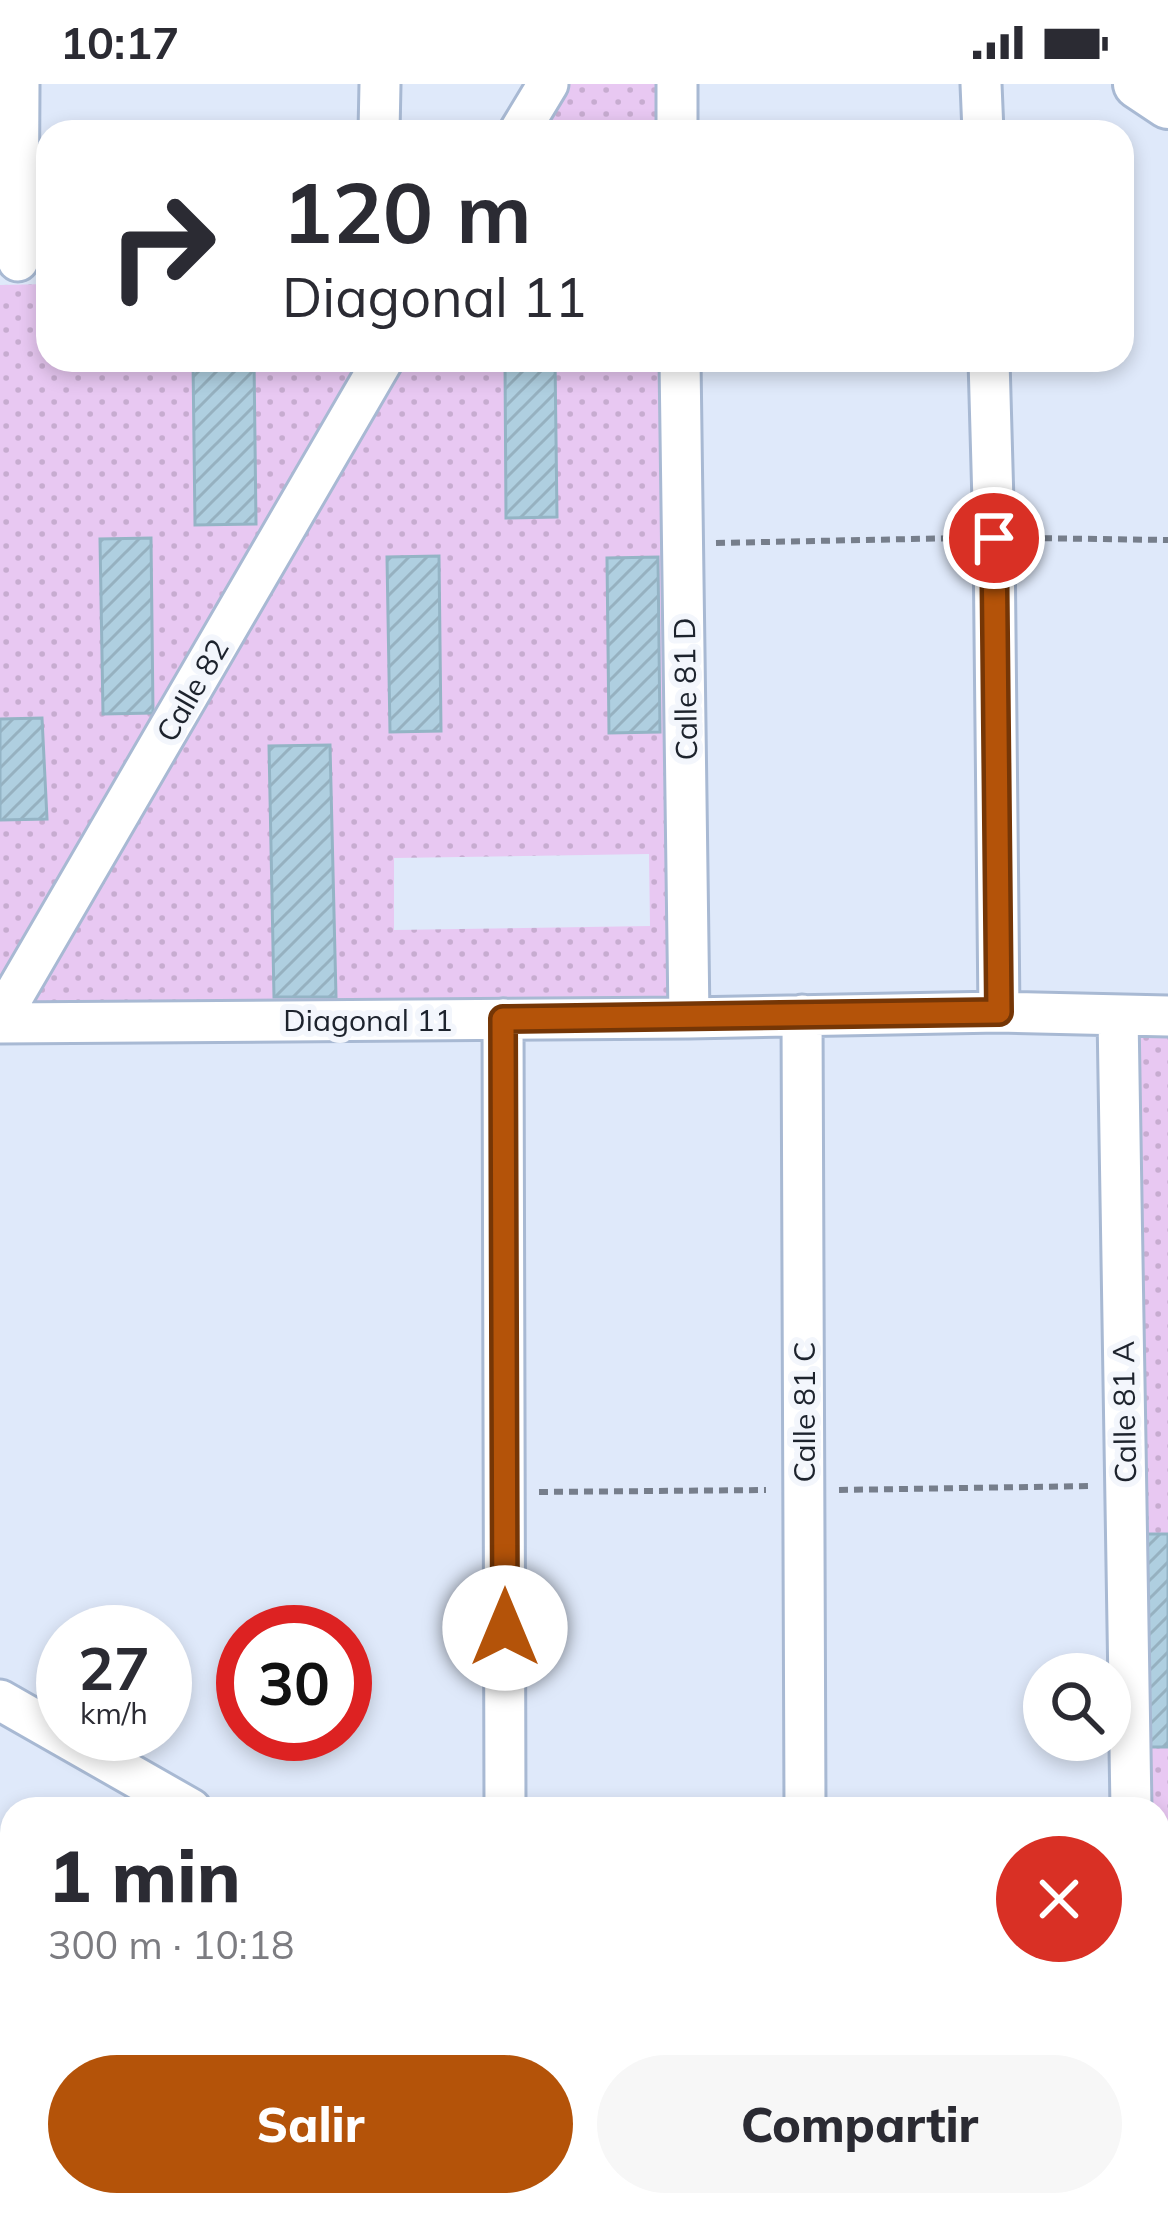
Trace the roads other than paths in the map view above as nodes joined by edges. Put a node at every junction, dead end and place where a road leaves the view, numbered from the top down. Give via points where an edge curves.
1 (19, 84) edge
2 (380, 84) edge
3 (548, 84) edge
4 (676, 84) edge
5 (981, 84) edge
6 (1138, 84) edge
7 (1168, 104) edge
8 (379, 120) edge
9 (526, 120) edge
10 (677, 120) edge
11 (982, 120) edge
12 (22, 261) edge
13 (376, 372) edge
14 (680, 372) edge
15 (989, 372) edge
16 (999, 1012) junction
17 (802, 1015) junction
18 (1118, 1015) junction
19 (1168, 1016) edge
20 (689, 1018) junction
21 (503, 1019) junction
22 (0, 1021) edge
23 (0, 1700) edge
24 (170, 1797) edge
25 (505, 1797) edge
26 (805, 1797) edge
27 (1131, 1797) edge

1 - 12 street
2 - 8 street
3 - 9 street
4 - 10 street
5 - 11 street
6 - 7 street
13 - 22 street, Calle 82
14 - 20 street, Calle 81 D
15 - 16 street
16 - 17 street, Diagonal 11
16 - 18 street, Diagonal 11
17 - 20 street, Diagonal 11
17 - 26 street, Calle 81 C
18 - 19 street, Diagonal 11
18 - 27 street, Calle 81 A
20 - 21 street, Diagonal 11
21 - 22 street, Diagonal 11
21 - 25 street
23 - 24 street

